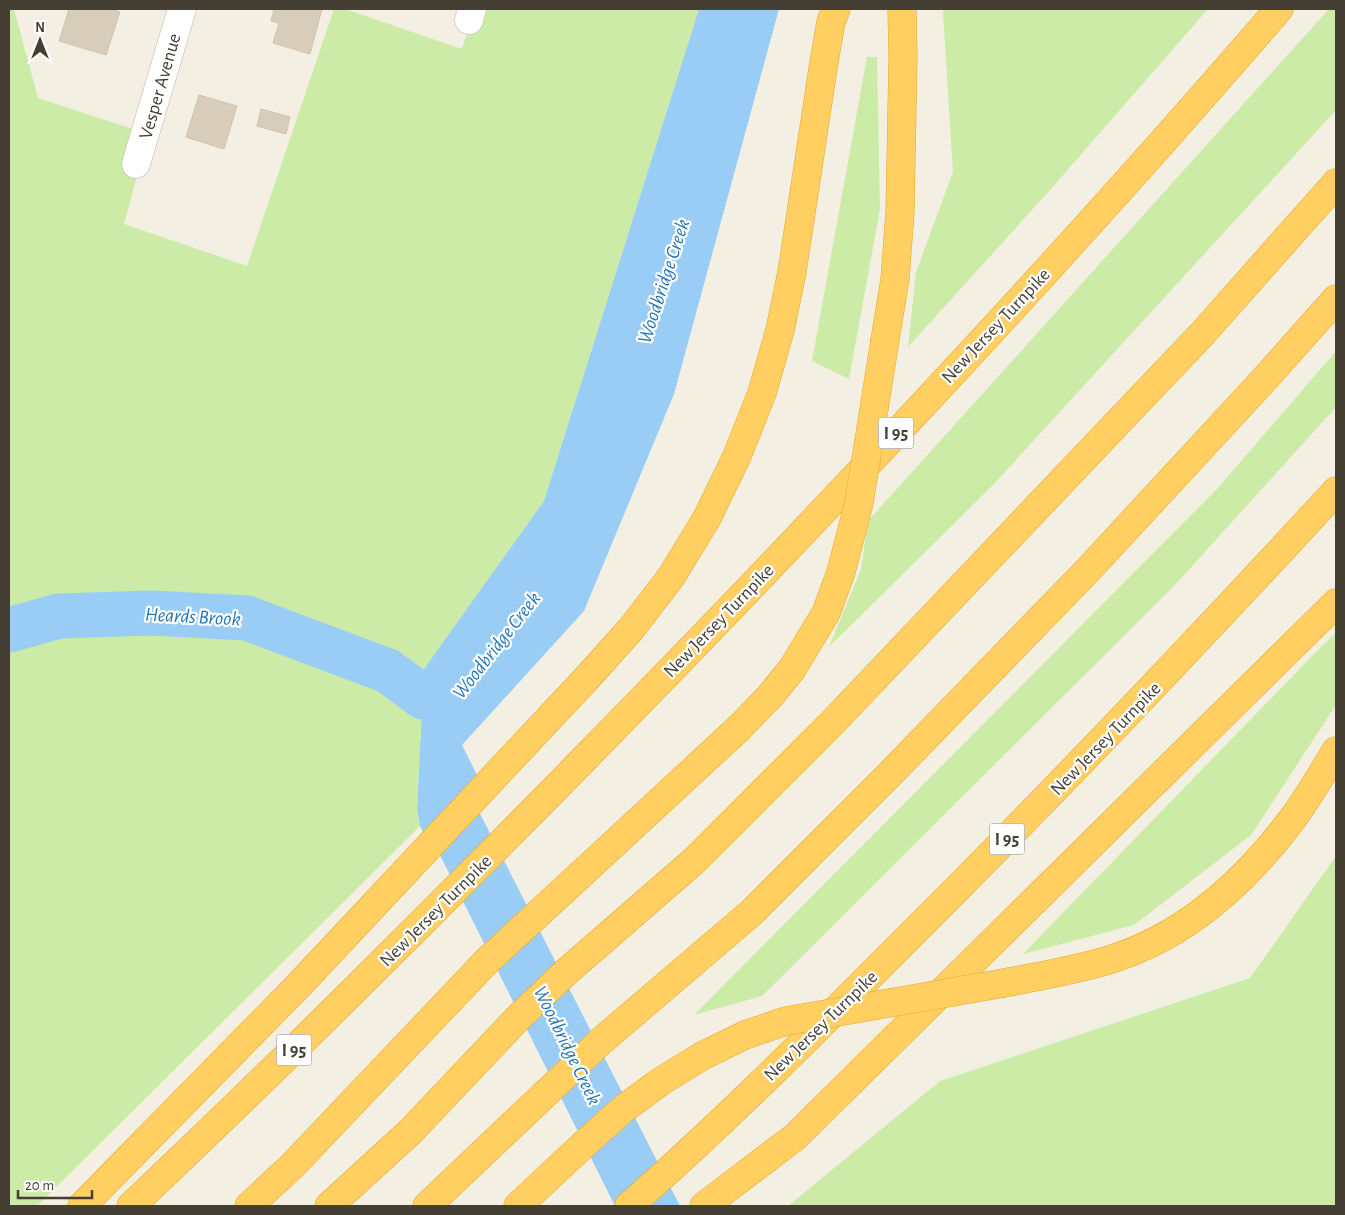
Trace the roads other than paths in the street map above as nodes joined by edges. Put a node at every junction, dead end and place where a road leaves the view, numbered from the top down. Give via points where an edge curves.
1 (182, 9) edge
2 (836, 9) edge
3 (902, 9) edge
4 (1279, 9) edge
5 (136, 164) dead end
6 (1336, 183) edge
7 (1336, 299) edge
8 (1336, 491) edge
9 (1336, 603) edge
10 (1336, 751) edge
11 (82, 1206) edge
12 (131, 1206) edge
13 (249, 1206) edge
14 (329, 1206) edge
15 (427, 1206) edge
16 (518, 1206) edge
17 (629, 1206) edge
18 (704, 1206) edge

1 - 5 street, Vesper Avenue
2 - 11 highway via 824,62 792,272 762,393 707,518 671,577 631,629 432,844 286,999
3 - 13 highway, bridge via 900,212 895,279 859,503 842,572 826,613 792,669 738,729 486,962 300,1158
4 - 12 highway, New Jersey Turnpike / I 95 via 1087,225 718,622 317,1028
6 - 14 highway via 1196,340 833,722 694,860 516,1019 410,1132
7 - 15 highway via 1088,570 751,913 600,1042
8 - 17 highway, New Jersey Turnpike / I 95 via 983,864 817,1029
9 - 18 highway via 795,1137
10 - 16 highway, bridge via 1266,853 1234,886 1197,916 1157,940 1113,959 1060,972 786,1021 745,1035 702,1056 622,1110

